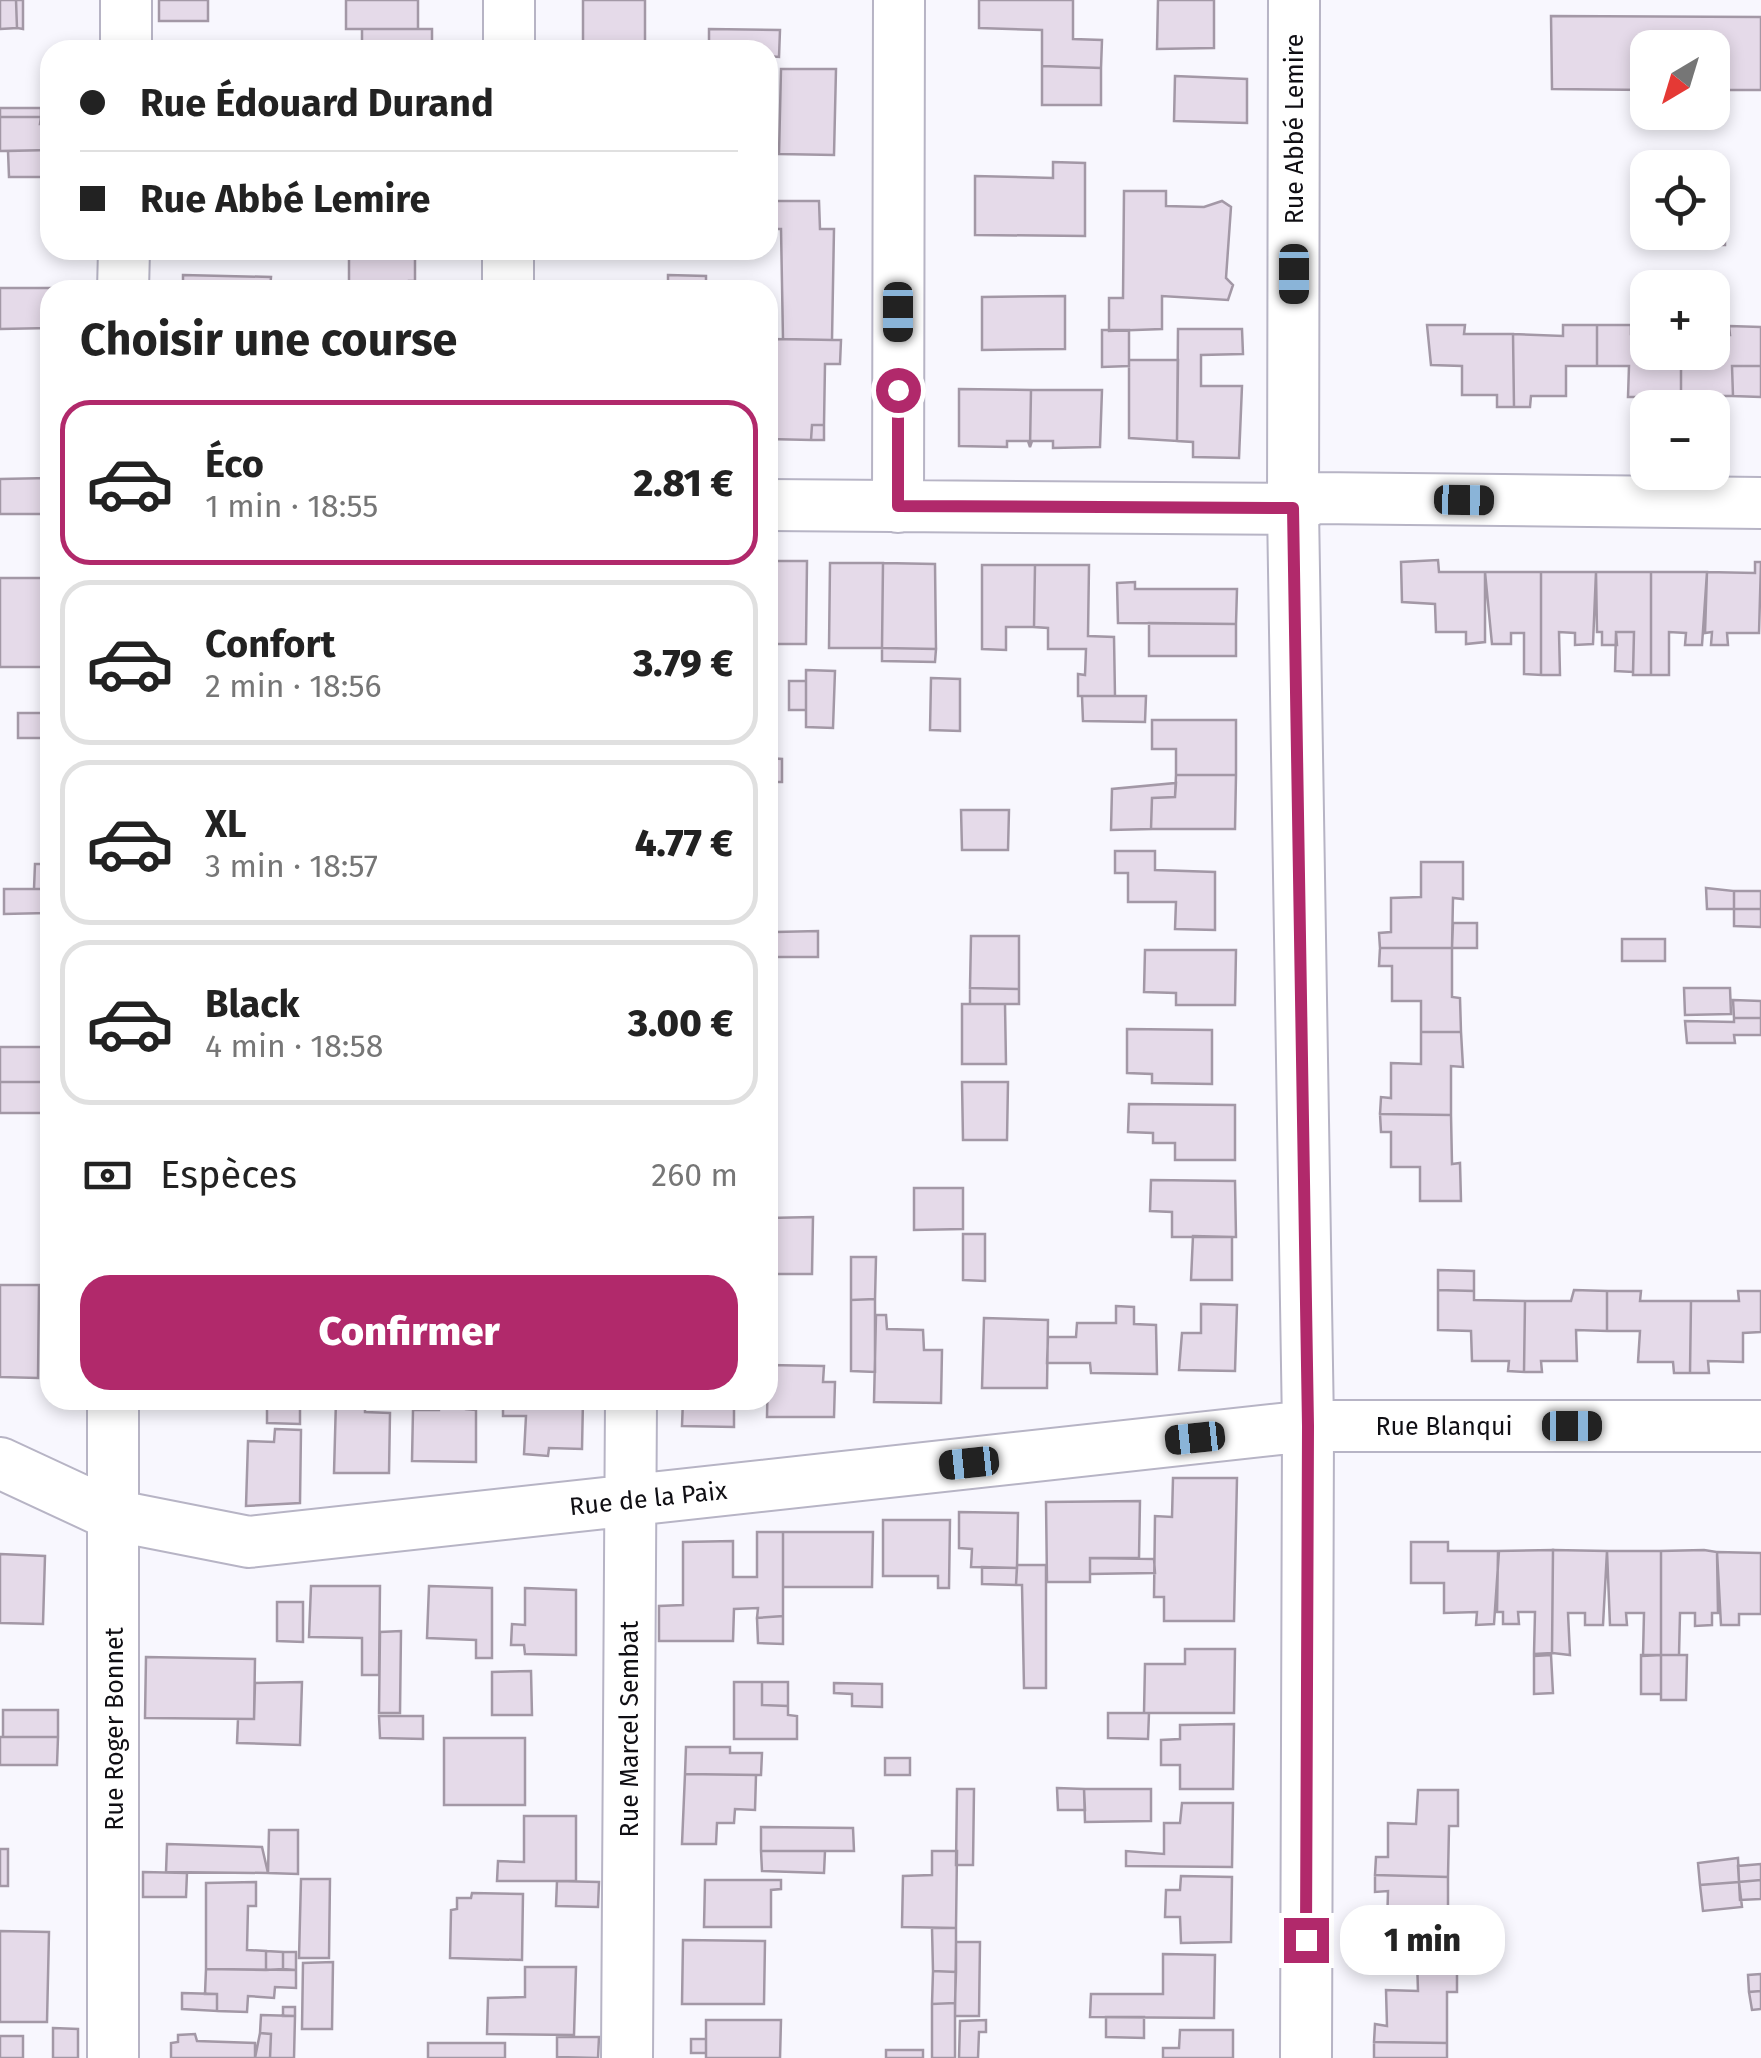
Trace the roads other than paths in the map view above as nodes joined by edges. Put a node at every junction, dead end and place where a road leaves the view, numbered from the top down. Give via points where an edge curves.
1 (126, 0) edge
2 (509, 0) edge
3 (899, 0) edge
4 (1294, 0) edge
5 (126, 40) edge
6 (509, 40) edge
7 (1761, 503) edge
8 (778, 505) edge
9 (898, 506) junction
10 (1293, 508) junction
11 (113, 1410) edge
12 (631, 1410) edge
13 (1308, 1426) junction
14 (1761, 1426) edge
15 (0, 1464) edge
16 (630, 1500) junction
17 (112, 1515) junction
18 (113, 2058) edge
19 (627, 2058) edge
20 (1306, 2058) edge

1 - 5 street
2 - 6 street
3 - 9 street
4 - 10 street, Rue Abbé Lemire
7 - 10 street via 1315,498
8 - 9 street
9 - 10 street
10 - 13 street, Rue Abbé Lemire
11 - 17 street, Rue Roger Bonnet
12 - 16 street, Rue Marcel Sembat
13 - 14 street, Rue Blanqui
13 - 16 street, Rue de la Paix
13 - 20 street, Rue Abbé Lemire
15 - 17 street, Rue de la Paix
16 - 17 street, Rue de la Paix via 248,1542
16 - 19 street, Rue Marcel Sembat
17 - 18 street, Rue Roger Bonnet

